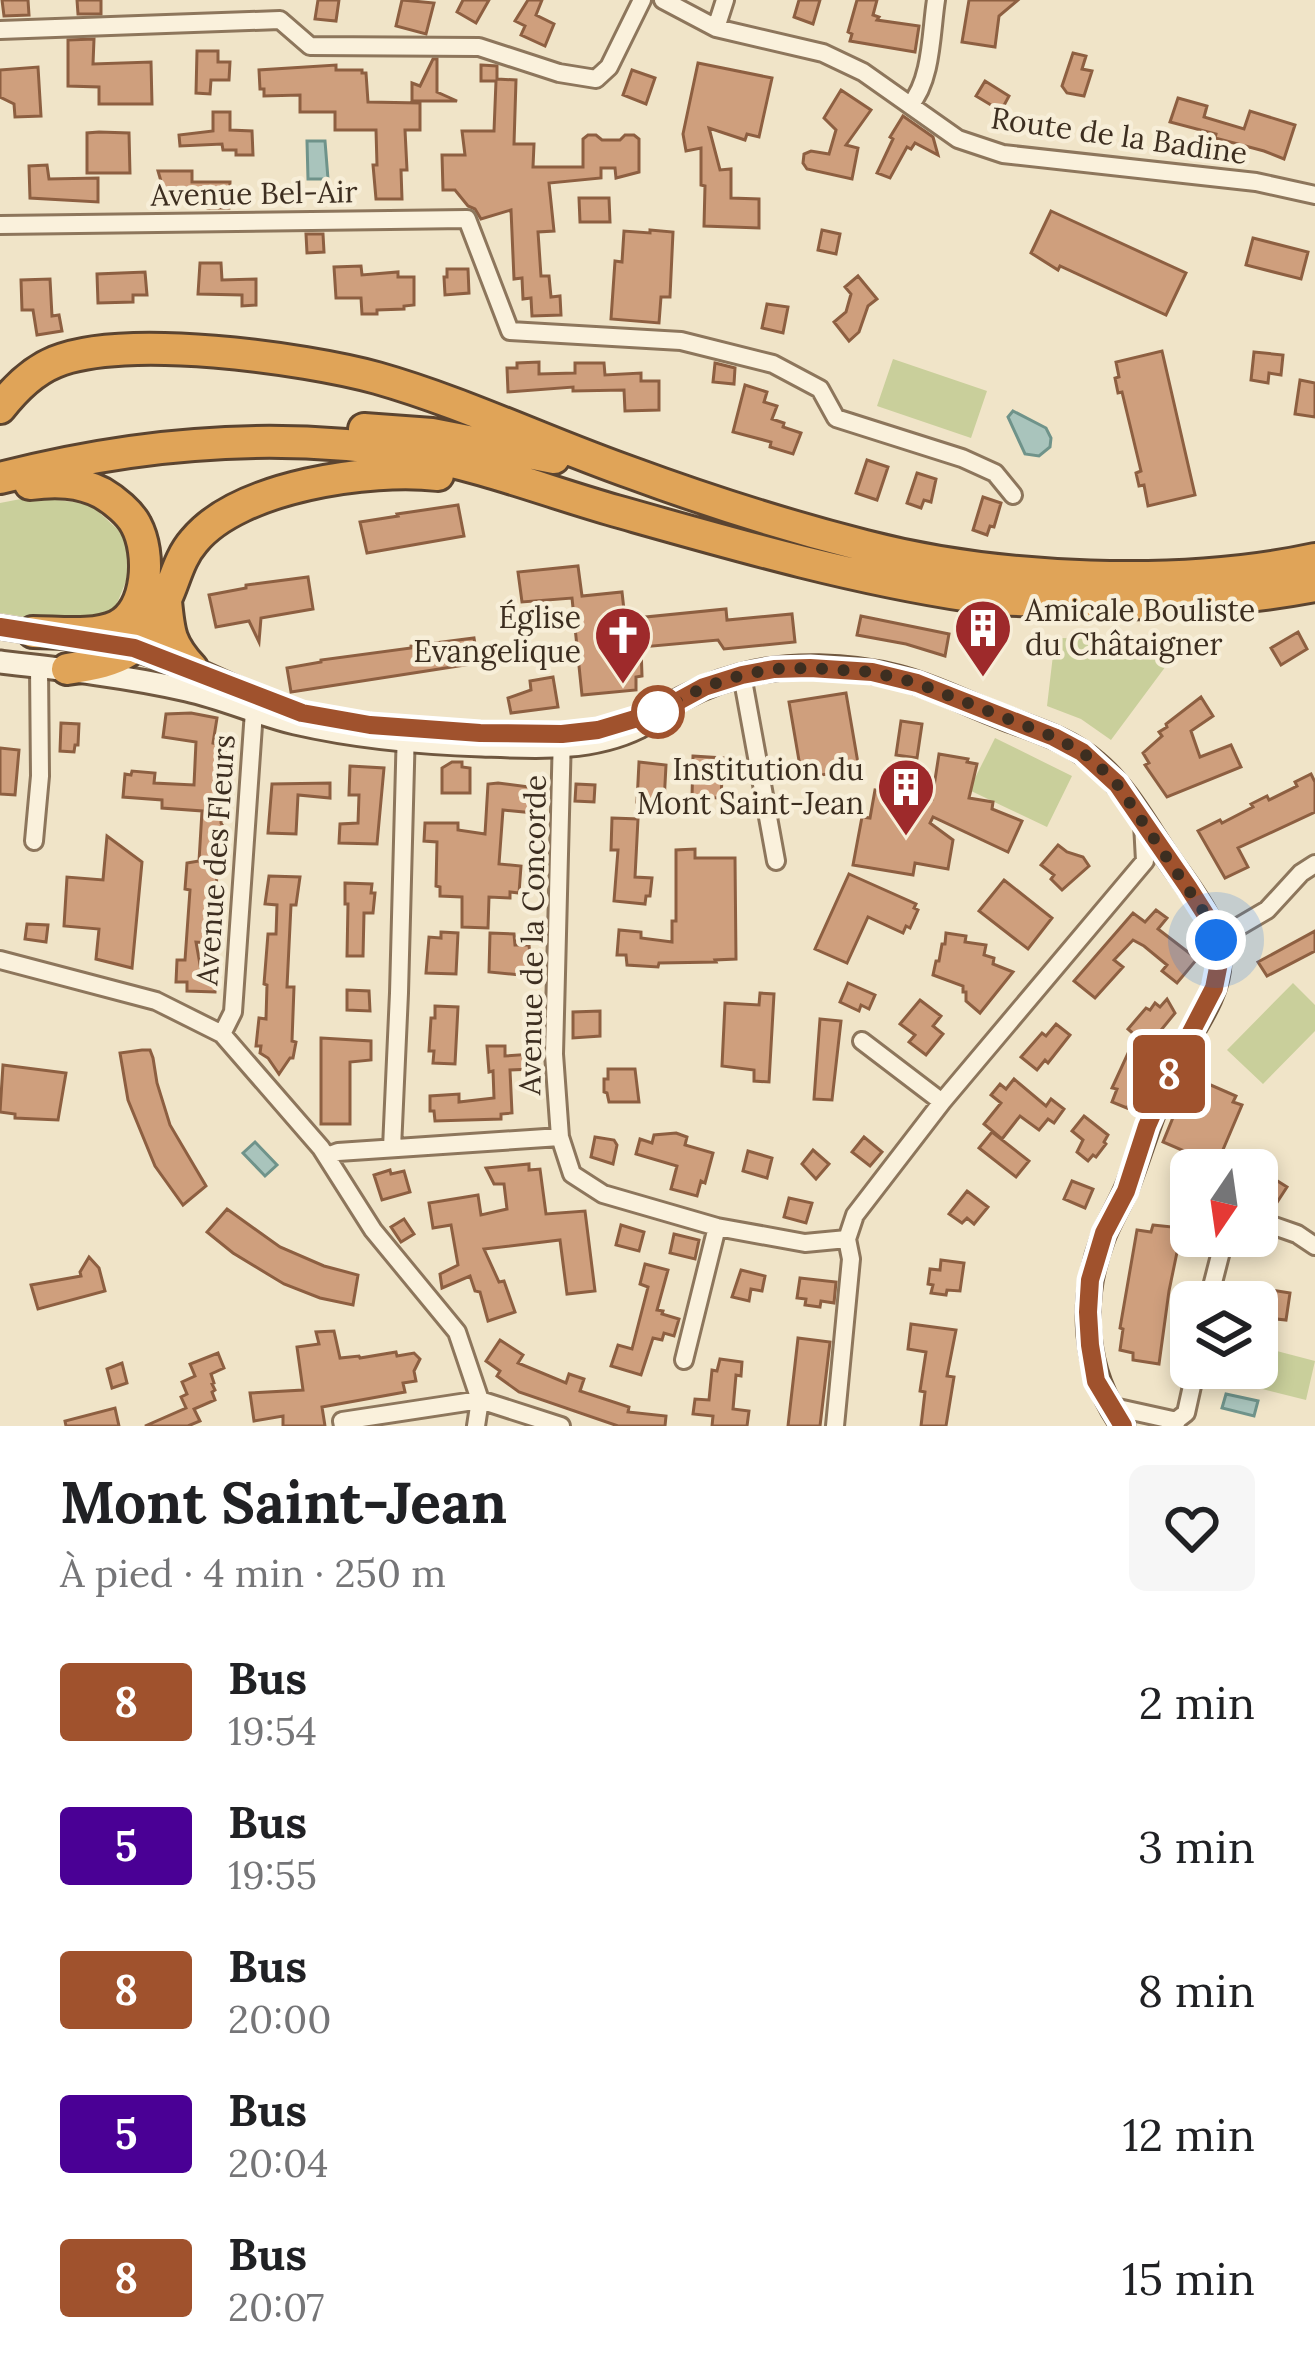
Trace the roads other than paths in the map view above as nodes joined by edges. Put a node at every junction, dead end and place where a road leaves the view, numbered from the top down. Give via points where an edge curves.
1 (642, 0) edge
2 (663, 0) edge
3 (725, 0) edge
4 (936, 0) edge
5 (716, 28) junction
6 (0, 29) edge
7 (910, 105) junction
8 (1315, 195) edge
9 (0, 224) edge
10 (0, 408) edge
11 (0, 466) edge
12 (630, 473) junction
13 (0, 478) edge
14 (0, 487) edge
15 (545, 491) junction
16 (1013, 495) dead end
17 (1315, 559) edge
18 (1315, 586) edge
19 (166, 601) junction
20 (0, 627) edge
21 (33, 632) junction
22 (134, 648) junction
23 (0, 662) edge
24 (53, 668) junction
25 (192, 668) junction
26 (742, 675) junction
27 (223, 691) junction
28 (266, 708) junction
29 (405, 734) junction
30 (563, 740) junction
31 (1143, 823) junction
32 (34, 841) dead end
33 (776, 862) dead end
34 (1315, 865) edge
35 (1216, 940) junction
36 (0, 960) edge
37 (222, 1034) junction
38 (862, 1041) dead end
39 (941, 1102) junction
40 (560, 1137) junction
41 (392, 1148) junction
42 (327, 1156) junction
43 (717, 1227) junction
44 (1278, 1227) edge
45 (847, 1239) junction
46 (1315, 1246) edge
47 (684, 1360) dead end
48 (1191, 1389) edge
49 (480, 1400) junction
50 (1108, 1406) junction
51 (1173, 1423) edge
52 (344, 1426) edge
53 (476, 1426) edge
54 (561, 1426) edge
55 (835, 1426) edge
56 (1123, 1426) edge

1 - 6 street via 596,79 478,47 310,46 280,20
2 - 5 street, Route de la Badine
3 - 5 street
4 - 7 street via 926,69
5 - 7 street, Route de la Badine via 824,53
7 - 8 street, Route de la Badine via 958,139 1003,154
9 - 16 street, Avenue Bel-Air via 467,219 510,331 681,341 773,364 820,389 836,418 962,458 995,473
10 - 12 highway via 25,380 84,353 216,353 374,377
11 - 12 highway via 139,437 313,427 432,434
12 - 17 highway via 868,547 978,568 1217,575
13 - 15 highway via 142,448 310,442 419,455
14 - 21 highway via 83,485 122,508 143,545 141,596 118,626
15 - 18 highway via 745,548 975,597 1106,605
15 - 19 highway via 418,472 297,486 234,508 194,539
19 - 22 highway
19 - 25 highway via 169,638
20 - 21 street
21 - 22 street
22 - 24 highway via 110,663
22 - 25 street
23 - 24 street
24 - 27 street
24 - 32 street
25 - 27 street
26 - 30 street via 658,712
26 - 31 street via 810,668 917,683 1082,752
26 - 33 street
27 - 28 street
28 - 29 street
28 - 37 street, Avenue des Fleurs via 233,1012
29 - 30 street
29 - 41 street
30 - 40 street, Avenue de la Concorde via 554,1054
31 - 35 street
31 - 39 street via 1145,861
34 - 35 street via 1267,910
35 - 50 street via 1214,988 1147,1126 1090,1280 1090,1345
36 - 37 street via 156,1000
37 - 42 street
38 - 39 street
39 - 45 street via 855,1215
40 - 41 street
40 - 43 street via 572,1174 603,1194
41 - 42 street
42 - 49 street via 373,1229 457,1332
43 - 45 street via 805,1243
43 - 47 street
44 - 46 street
45 - 55 street
48 - 51 street via 1186,1413
49 - 52 street via 343,1420
49 - 53 street
49 - 54 street
50 - 51 street
50 - 56 street

